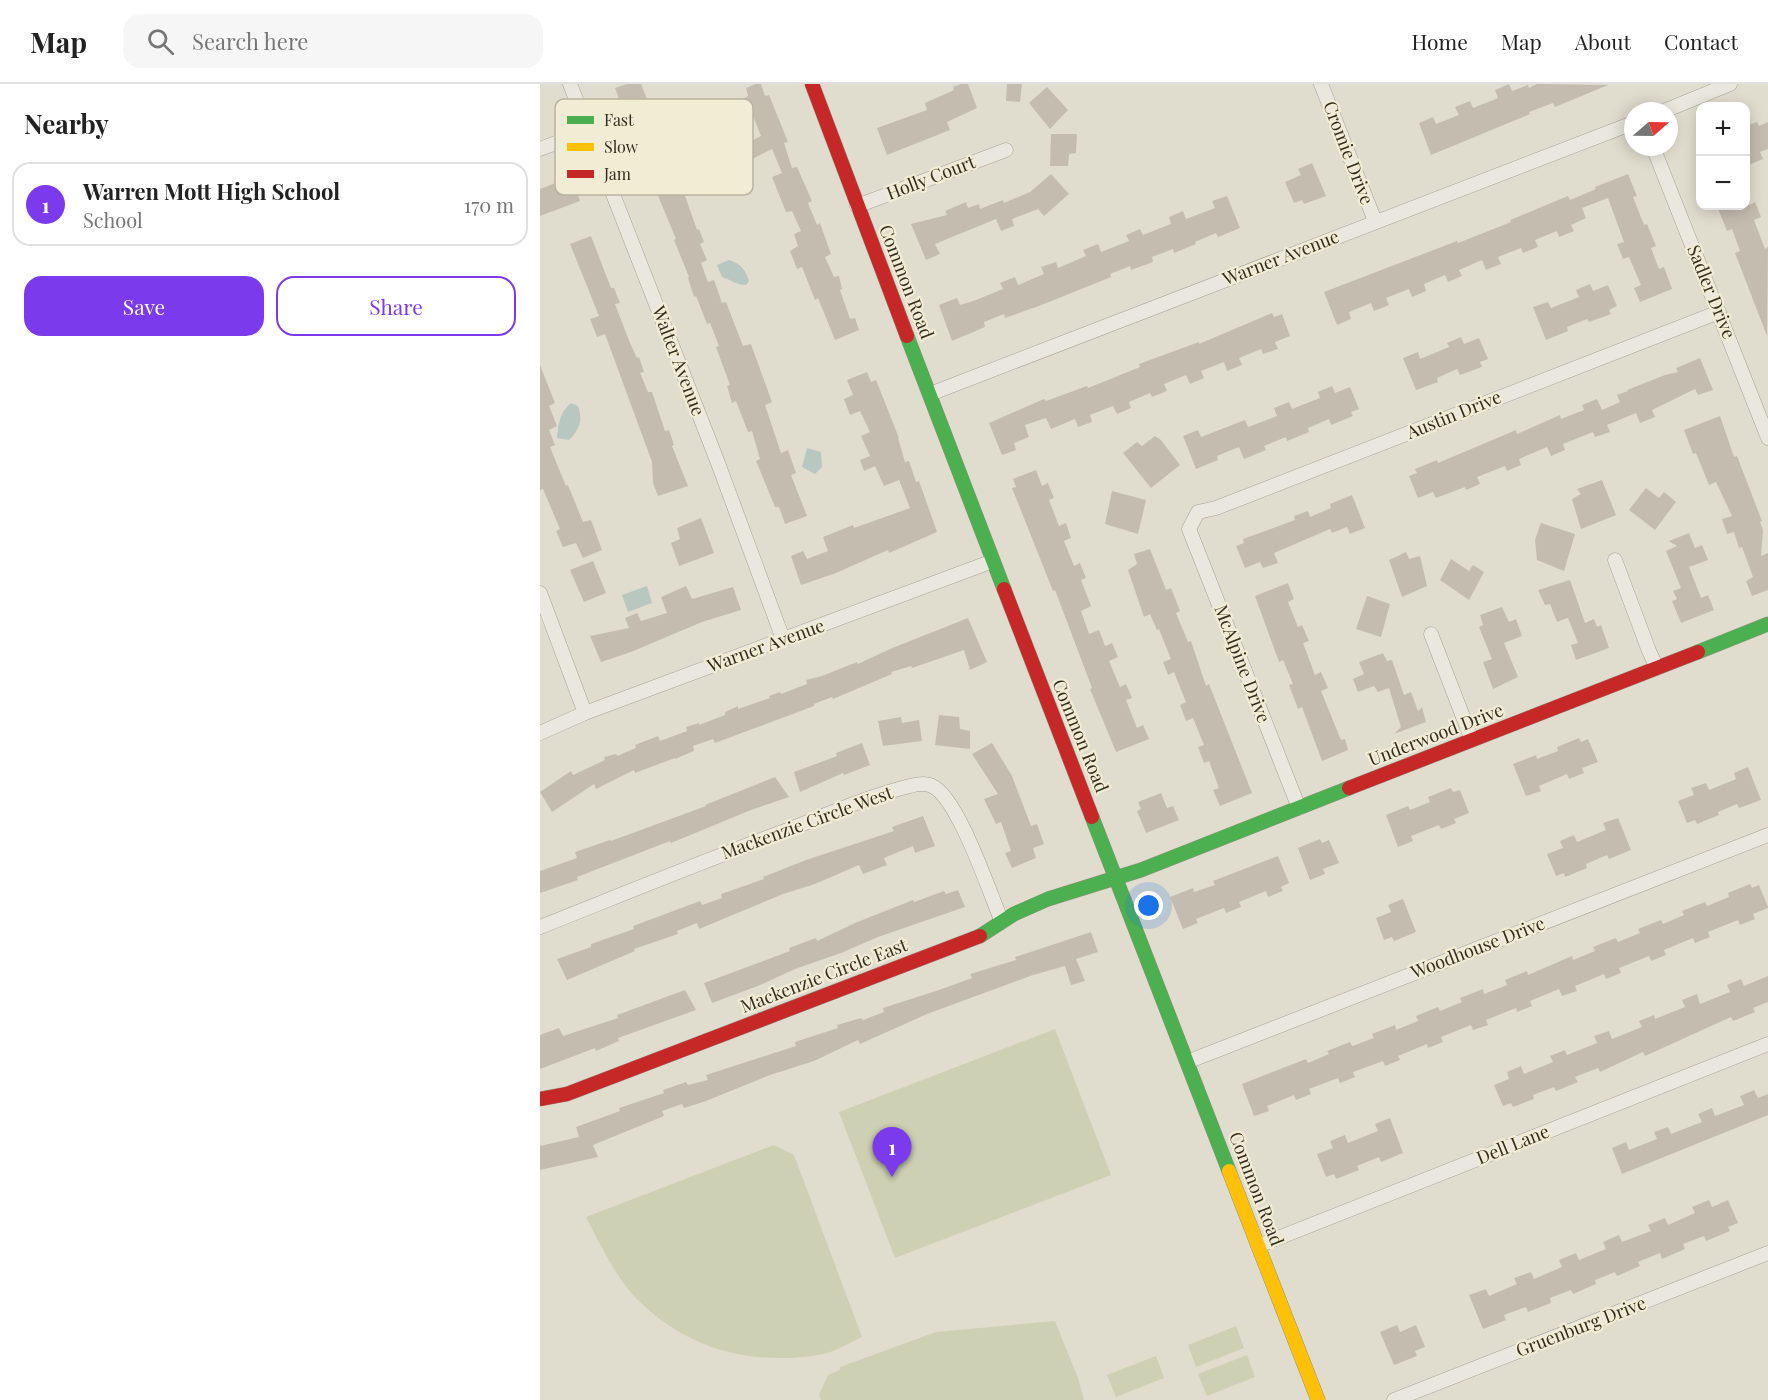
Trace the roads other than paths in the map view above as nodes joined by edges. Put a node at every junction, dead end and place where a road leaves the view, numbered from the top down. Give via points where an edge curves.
1 (570, 84) edge
2 (812, 84) edge
3 (1321, 84) edge
4 (1730, 84) edge
5 (576, 99) edge
6 (1678, 105) edge
7 (1624, 126) edge
8 (555, 143) edge
9 (540, 149) edge
10 (1006, 150) dead end
11 (1657, 156) edge
12 (613, 195) edge
13 (857, 206) junction
14 (1375, 221) junction
15 (1719, 312) junction
16 (930, 394) junction
17 (1768, 438) edge
18 (1193, 519) joint
19 (1615, 560) dead end
20 (993, 561) junction
21 (540, 593) edge
22 (1768, 624) edge
23 (1431, 634) dead end
24 (783, 639) junction
25 (1657, 668) junction
26 (585, 713) junction
27 (540, 733) edge
28 (1472, 741) junction
29 (1299, 808) junction
30 (1768, 835) edge
31 (1116, 877) junction
32 (1002, 922) junction
33 (540, 927) edge
34 (1768, 1044) edge
35 (1187, 1062) junction
36 (540, 1099) edge
37 (1258, 1246) junction
38 (1768, 1253) edge
39 (1318, 1400) edge
40 (1394, 1400) edge

1 - 5 street, Walter Avenue
2 - 13 street, Common Road
3 - 14 street, Cromie Drive
4 - 6 street
7 - 14 street, Warner Avenue
8 - 9 street
10 - 13 street, Holly Court
11 - 15 street, Sadler Drive
12 - 24 street, Walter Avenue
13 - 16 street, Common Road
14 - 16 street, Warner Avenue
15 - 17 street, Sadler Drive
15 - 18 street, Austin Drive via 1216,508 1205,509
16 - 20 street, Common Road
18 - 29 street, McAlpine Drive via 1189,530
19 - 25 street
20 - 24 street, Warner Avenue
20 - 31 street, Common Road
21 - 26 street
22 - 25 street, Underwood Drive
23 - 28 street
24 - 26 street, Warner Avenue
25 - 28 street, Underwood Drive
26 - 27 street, Warner Avenue
28 - 29 street, Underwood Drive
29 - 31 street, Underwood Drive
30 - 35 street, Woodhouse Drive
31 - 32 street, Mackenzie Circle East via 1031,906
31 - 35 street, Common Road
32 - 33 street, Mackenzie Circle West via 958,816 941,792 922,784 860,802 721,854
32 - 36 street, Mackenzie Circle East via 983,935 567,1094
34 - 37 street, Dell Lane
35 - 37 street, Common Road
37 - 39 street, Common Road
38 - 40 street, Gruenburg Drive

